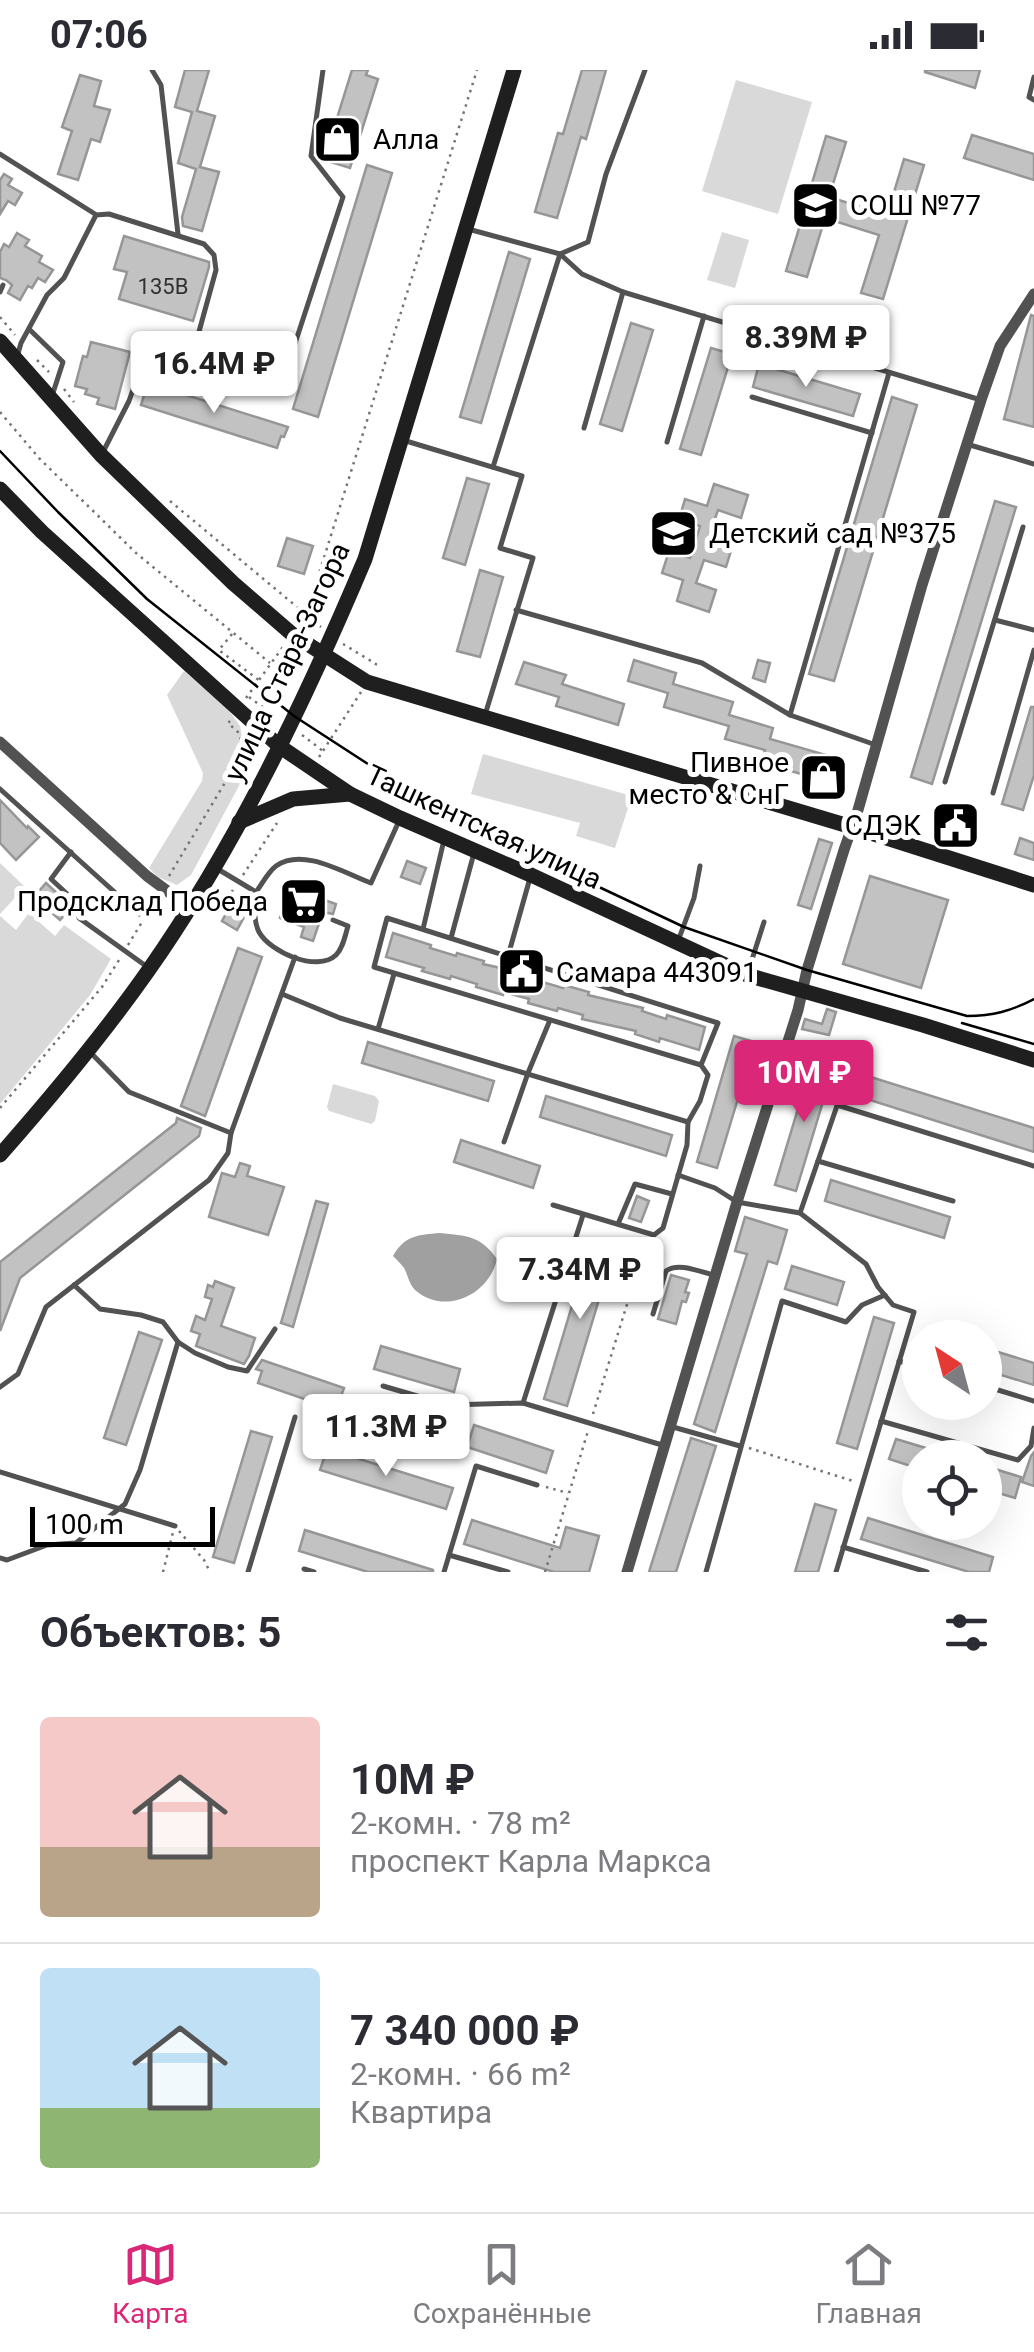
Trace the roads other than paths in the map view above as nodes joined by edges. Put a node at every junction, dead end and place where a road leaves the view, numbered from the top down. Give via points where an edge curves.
1 (152, 70) edge
2 (322, 70) edge
3 (514, 70) edge
4 (645, 70) edge
5 (1034, 77) edge
6 (1034, 100) edge
7 (0, 154) edge
8 (96, 215) junction
9 (465, 229) junction
10 (178, 235) junction
11 (560, 254) junction
12 (623, 292) junction
13 (1034, 294) edge
14 (704, 316) junction
15 (29, 329) junction
16 (0, 340) edge
17 (192, 357) junction
18 (16, 360) junction
19 (889, 372) junction
20 (752, 397) dead end
21 (51, 399) junction
22 (981, 400) junction
23 (584, 428) dead end
24 (872, 433) junction
25 (403, 440) junction
26 (666, 442) dead end
27 (968, 444) junction
28 (102, 455) junction
29 (1034, 464) edge
30 (494, 467) junction
31 (0, 489) edge
32 (1022, 526) dead end
33 (516, 610) junction
34 (994, 620) junction
35 (1034, 630) edge
36 (1034, 650) edge
37 (324, 654) junction
38 (790, 715) junction
39 (484, 718) junction
40 (0, 742) edge
41 (876, 744) junction
42 (278, 746) junction
43 (945, 782) dead end
44 (0, 789) edge
45 (992, 793) dead end
46 (350, 794) junction
47 (400, 818) junction
48 (239, 822) junction
49 (852, 826) junction
50 (445, 837) junction
51 (474, 850) junction
52 (71, 852) junction
53 (700, 866) dead end
54 (214, 867) junction
55 (531, 875) junction
56 (1034, 884) edge
57 (256, 892) junction
58 (189, 908) junction
59 (139, 914) dead end
60 (333, 920) dead end
61 (764, 922) dead end
62 (422, 929) junction
63 (451, 938) junction
64 (677, 944) junction
65 (508, 956) junction
66 (295, 957) junction
67 (150, 969) junction
68 (394, 974) junction
69 (747, 975) junction
70 (803, 992) junction
71 (282, 994) junction
72 (550, 1020) junction
73 (378, 1029) junction
74 (89, 1051) junction
75 (1034, 1060) edge
76 (701, 1065) junction
77 (849, 1071) dead end
78 (528, 1073) junction
79 (837, 1105) junction
80 (688, 1122) junction
81 (230, 1133) junction
82 (504, 1142) dead end
83 (0, 1155) edge
84 (818, 1160) junction
85 (1034, 1166) edge
86 (678, 1175) junction
87 (672, 1194) junction
88 (952, 1201) dead end
89 (738, 1202) junction
90 (552, 1205) dead end
91 (800, 1213) junction
92 (583, 1214) junction
93 (618, 1224) junction
94 (716, 1275) junction
95 (74, 1285) junction
96 (884, 1295) junction
97 (653, 1314) dead end
98 (275, 1329) dead end
99 (178, 1342) junction
100 (899, 1361) junction
101 (902, 1362) edge
102 (0, 1386) edge
103 (383, 1386) dead end
104 (1002, 1391) edge
105 (1034, 1400) edge
106 (524, 1403) junction
107 (295, 1417) dead end
108 (881, 1420) junction
109 (670, 1426) junction
110 (1034, 1428) edge
111 (665, 1446) junction
112 (741, 1446) junction
113 (1032, 1447) edge
114 (0, 1472) edge
115 (537, 1485) road end
116 (119, 1509) junction
117 (174, 1526) road end
118 (843, 1547) junction
119 (449, 1555) junction
120 (0, 1558) edge
121 (304, 1569) dead end
122 (248, 1572) edge
123 (314, 1572) edge
124 (444, 1572) edge
125 (508, 1572) edge
126 (626, 1572) edge
127 (706, 1572) edge
128 (836, 1572) edge
129 (927, 1572) edge

1 - 10 lane via 161,85
2 - 17 lane via 312,156 343,196 286,370 266,383
3 - 9 main road, улица Стара-Загора
4 - 11 lane via 588,242
5 - 6 lane
7 - 8 lane
8 - 10 lane
8 - 15 lane
9 - 11 lane
9 - 25 main road, улица Стара-Загора
10 - 17 lane via 204,244 216,270
11 - 12 lane via 582,274
11 - 30 lane
12 - 14 lane
12 - 23 lane
13 - 22 street via 1000,346
14 - 19 lane
14 - 26 lane
15 - 18 lane
15 - 21 lane via 63,362
16 - 18 main road
17 - 28 lane via 173,353 141,367
18 - 21 main road
19 - 22 lane
19 - 24 lane
20 - 24 lane
21 - 28 main road
22 - 27 street
24 - 38 lane
25 - 30 lane
25 - 37 main road, улица Стара-Загора via 365,559
27 - 29 lane
27 - 41 street
28 - 37 main road via 232,582
30 - 33 lane via 522,476 500,548 533,558
31 - 42 main road, Ташкентская улица
32 - 34 lane
33 - 38 lane via 702,663
33 - 39 lane
34 - 35 lane
34 - 43 lane
36 - 45 lane
37 - 39 main road via 367,682
37 - 42 main road, улица Стара-Загора
38 - 41 lane
39 - 49 main road
40 - 58 street
41 - 49 street
42 - 46 main road, Ташкентская улица
42 - 48 main road, улица Стара-Загора
44 - 52 lane
46 - 47 main road, Ташкентская улица
46 - 48 main road via 293,799
47 - 50 main road, Ташкентская улица
47 - 57 lane via 371,883 294,858 274,867
48 - 54 main road, улица Стара-Загора
49 - 56 main road
49 - 70 street
50 - 51 main road, Ташкентская улица
50 - 62 lane
51 - 55 main road, Ташкентская улица
51 - 63 lane
52 - 59 lane
52 - 67 lane via 51,880 78,904 78,918
53 - 64 lane
54 - 57 lane
54 - 58 main road, улица Стара-Загора
55 - 64 main road, Ташкентская улица
55 - 65 lane
57 - 66 lane via 262,937
58 - 67 main road, улица Стара-Загора
60 - 66 lane via 348,926 332,959 318,964
61 - 69 lane
62 - 63 lane
62 - 68 lane via 387,918 374,967
63 - 65 lane
64 - 69 main road, Ташкентская улица
65 - 76 lane via 718,1023
66 - 71 lane
67 - 74 main road, улица Стара-Загора
68 - 72 lane
68 - 73 lane
69 - 70 main road, Ташкентская улица
70 - 75 main road, Ташкентская улица
70 - 89 street
71 - 73 lane
71 - 81 lane
72 - 76 lane
72 - 78 lane
73 - 78 lane
74 - 81 lane via 130,1092
74 - 83 main road, улица Стара-Загора
76 - 80 lane via 708,1075
77 - 79 lane
78 - 80 lane
78 - 82 lane
79 - 84 lane
79 - 85 lane
80 - 86 lane
81 - 95 lane via 228,1153 209,1180
84 - 88 lane
84 - 91 lane
86 - 87 lane
86 - 89 lane
87 - 93 lane via 635,1184
87 - 93 lane via 663,1228 654,1235
89 - 91 lane
89 - 94 street
90 - 92 lane
91 - 96 lane via 866,1264
92 - 93 lane
92 - 106 lane
94 - 97 lane via 669,1268
94 - 109 street
95 - 99 lane via 100,1309 163,1322
95 - 102 lane via 46,1306 18,1374
96 - 100 lane via 914,1312
96 - 112 lane via 846,1322 782,1301
98 - 99 lane via 246,1371
99 - 116 lane via 140,1470
100 - 101 lane
100 - 108 lane
103 - 106 lane via 448,1405
104 - 105 lane
106 - 111 lane
107 - 122 lane
108 - 113 lane via 1018,1460
108 - 118 lane
109 - 111 street
109 - 112 lane
110 - 113 lane
111 - 126 street
112 - 127 lane
114 - 116 lane
115 - 119 lane via 476,1466
116 - 117 lane
116 - 120 lane via 76,1543
118 - 128 lane
118 - 129 lane
119 - 124 lane
119 - 125 lane
121 - 123 lane

